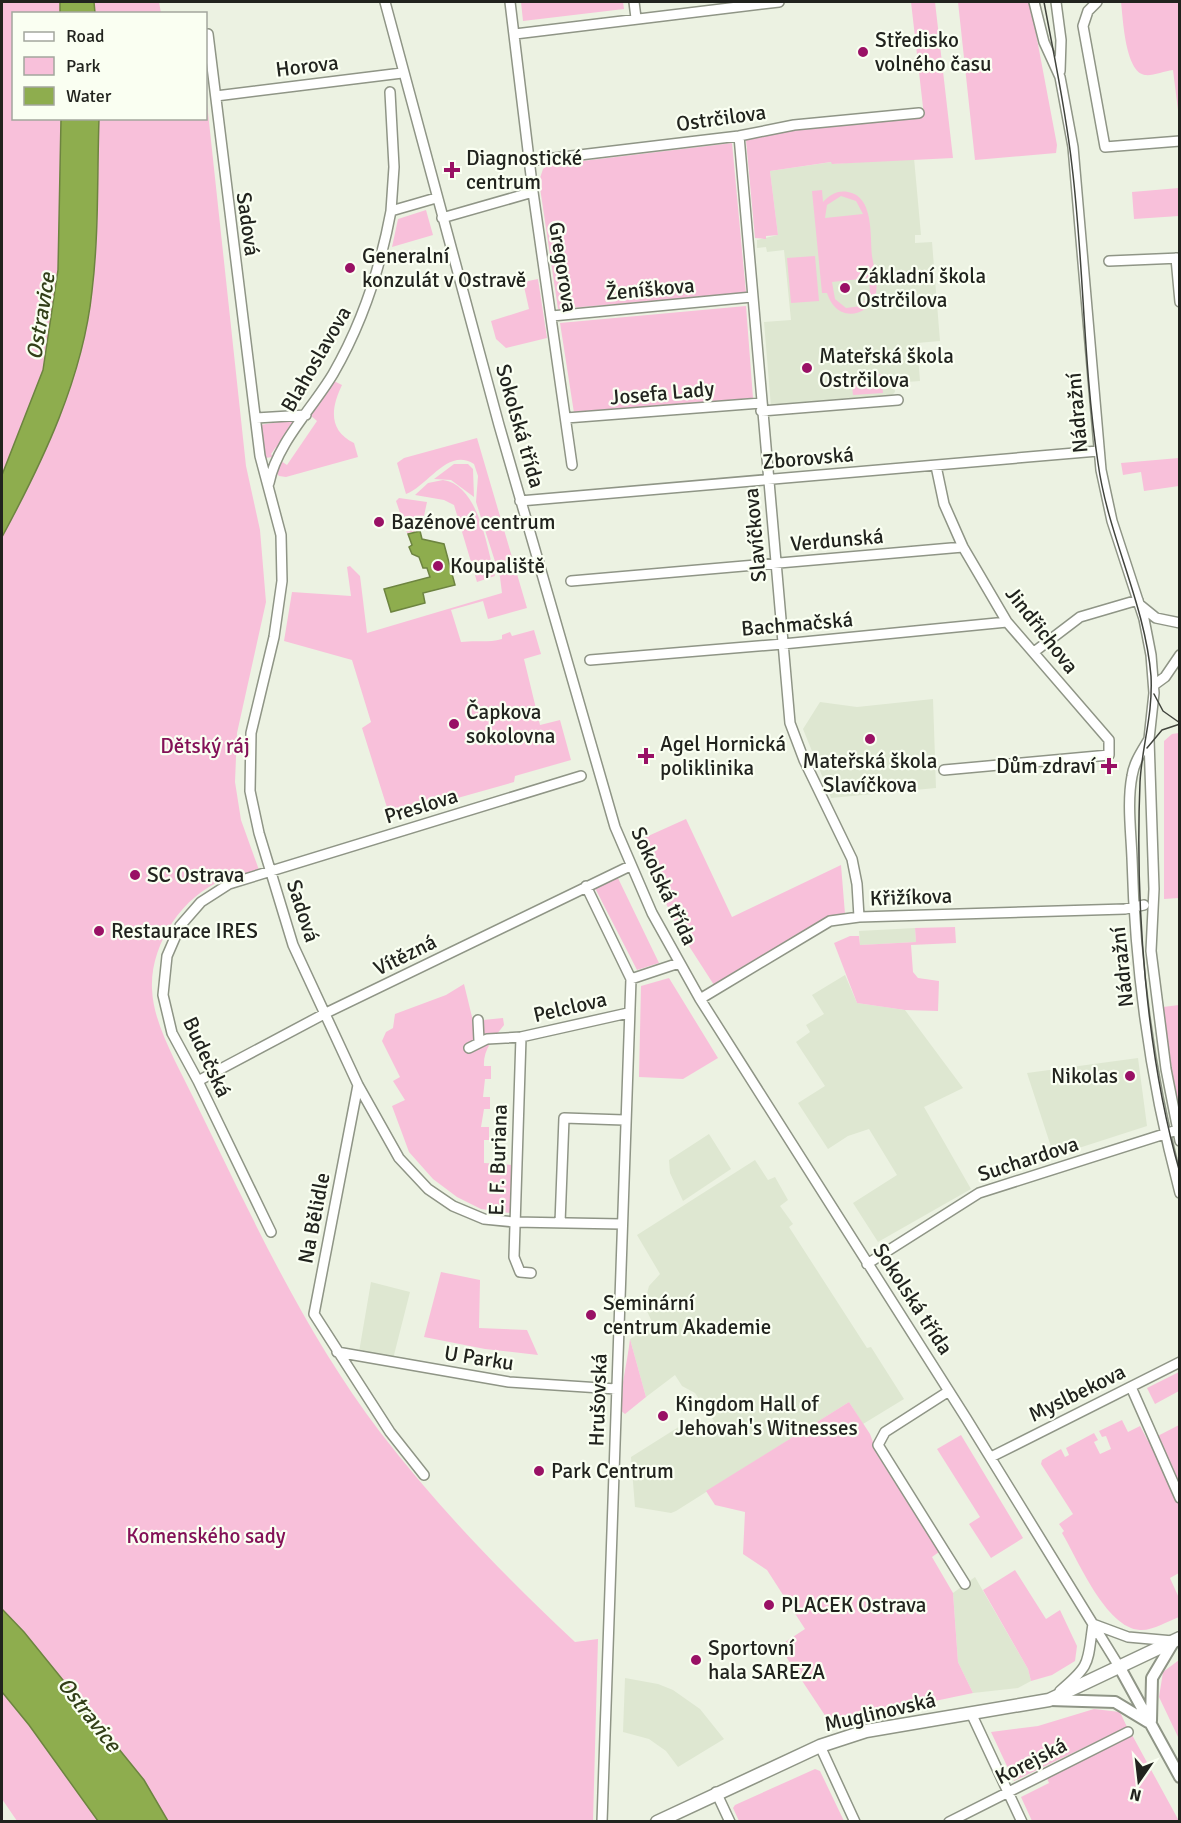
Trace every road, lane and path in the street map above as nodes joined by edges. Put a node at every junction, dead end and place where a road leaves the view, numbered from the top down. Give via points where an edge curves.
1 (385, 2) edge
2 (510, 2) edge
3 (634, 2) edge
4 (779, 2) edge
5 (1034, 2) edge
6 (1056, 2) edge
7 (1097, 2) edge
8 (636, 18) junction
9 (208, 34) dead end
10 (515, 34) junction
11 (402, 73) junction
12 (1060, 77) junction
13 (390, 92) dead end
14 (216, 96) junction
15 (919, 113) dead end
16 (739, 136) junction
17 (1179, 141) edge
18 (530, 161) junction
19 (533, 192) junction
20 (436, 198) junction
21 (391, 211) junction
22 (442, 218) junction
23 (1178, 258) edge
24 (1109, 261) dead end
25 (752, 297) junction
26 (1179, 302) edge
27 (552, 316) junction
28 (898, 399) dead end
29 (761, 407) junction
30 (306, 415) junction
31 (256, 418) junction
32 (566, 418) junction
33 (1098, 451) junction
34 (572, 465) dead end
35 (936, 466) junction
36 (768, 479) junction
37 (269, 484) junction
38 (520, 501) junction
39 (963, 547) junction
40 (776, 563) junction
41 (571, 581) dead end
42 (1138, 600) junction
43 (1007, 622) junction
44 (1179, 623) edge
45 (783, 644) junction
46 (1034, 652) junction
47 (1179, 655) edge
48 (590, 660) dead end
49 (1154, 685) junction
50 (1149, 739) junction
51 (944, 770) dead end
52 (581, 776) dead end
53 (630, 866) junction
54 (272, 871) junction
55 (586, 886) junction
56 (1139, 907) junction
57 (859, 917) junction
58 (679, 963) junction
59 (631, 979) junction
60 (700, 999) junction
61 (326, 1013) junction
62 (628, 1013) junction
63 (478, 1020) dead end
64 (520, 1037) junction
65 (479, 1041) junction
66 (469, 1048) dead end
67 (198, 1081) junction
68 (358, 1085) junction
69 (624, 1120) junction
70 (1178, 1130) edge
71 (1163, 1135) junction
72 (1179, 1141) edge
73 (1179, 1193) edge
74 (514, 1222) junction
75 (560, 1223) junction
76 (621, 1224) junction
77 (271, 1232) dead end
78 (867, 1264) junction
79 (531, 1273) dead end
80 (337, 1352) junction
81 (1179, 1362) edge
82 (1131, 1387) junction
83 (616, 1389) junction
84 (949, 1391) junction
85 (991, 1457) junction
86 (424, 1475) dead end
87 (1179, 1498) edge
88 (965, 1584) dead end
89 (1093, 1624) junction
90 (1177, 1640) edge
91 (1120, 1668) junction
92 (1049, 1700) junction
93 (971, 1713) junction
94 (1151, 1724) junction
95 (1128, 1732) dead end
96 (819, 1746) junction
97 (1179, 1777) edge
98 (716, 1792) junction
99 (1009, 1793) junction
100 (602, 1821) edge
101 (657, 1821) edge
102 (730, 1821) edge
103 (855, 1821) edge
104 (949, 1821) edge
105 (1022, 1821) edge

1 - 11 street, Sokolská třída
2 - 10 street, Gregorova
3 - 8 street
4 - 8 street
5 - 12 street, Nádražní via 1044,42
6 - 12 street, Nádražní
7 - 17 street via 1088,10 1083,26 1106,147
8 - 10 street
9 - 14 street, Sadová
10 - 18 street, Gregorova
11 - 14 street, Horova
11 - 20 street, Sokolská třída
12 - 33 street, Nádražní via 1075,168
13 - 21 street, Blahoslavova via 394,167
14 - 31 street, Sadová
15 - 16 street, Ostrčilova via 794,125
16 - 18 street, Ostrčilova
16 - 25 street, Slavíčkova
18 - 19 street, Gregorova
19 - 22 street
19 - 27 street, Gregorova
20 - 21 street
20 - 22 street, Sokolská třída
21 - 30 street, Blahoslavova via 372,294 353,337
22 - 38 street, Sokolská třída
23 - 24 street
23 - 26 street
25 - 27 street, Ženíškova
25 - 29 street, Slavíčkova
27 - 32 street, Gregorova
28 - 29 street, Josefa Lady
29 - 32 street, Josefa Lady
29 - 36 street, Slavíčkova
30 - 31 street
30 - 37 street, Blahoslavova via 273,465
31 - 37 street, Sadová via 260,456
32 - 34 street, Gregorova
33 - 35 street, Zborovská
33 - 42 street, Nádražní via 1110,514
35 - 36 street, Zborovská
35 - 39 street, Jindřichova via 944,504
36 - 38 street, Zborovská
36 - 40 street, Slavíčkova
37 - 54 street, Sadová via 281,535 282,580 274,637 250,733 248,762 250,791
38 - 53 street, Sokolská třída via 596,764
39 - 40 street, Verdunská
39 - 43 street, Jindřichova
40 - 41 street, Verdunská
40 - 45 street, Slavíčkova
42 - 44 street via 1156,618
42 - 46 street via 1080,617
42 - 49 street, Nádražní via 1149,641
43 - 45 street, Bachmačská
43 - 46 street, Jindřichova
45 - 48 street, Bachmačská
45 - 57 street, Slavíčkova via 790,723 852,858
46 - 51 street, Jindřichova via 1109,740 1109,755
47 - 49 street via 1165,677
49 - 50 street, Nádražní
50 - 56 street, Nádražní via 1136,760 1131,785
50 - 70 street, Nádražní via 1154,889 1151,951
52 - 54 street, Preslova
53 - 55 street, Vítězná
53 - 58 street, Sokolská třída
54 - 61 street, Sadová via 293,945
54 - 67 street, Budečská via 229,884 201,902 180,926 170,947 163,995 172,1033
55 - 59 street
55 - 61 street, Vítězná
56 - 57 street, Křižíkova
56 - 71 street, Nádražní via 1143,999
57 - 60 street, Křižíkova via 830,921
58 - 59 street
58 - 60 street, Sokolská třída
59 - 62 street, Hrušovská
60 - 78 street, Sokolská třída
61 - 67 street, Vítězná
61 - 68 street, Sadová
62 - 64 street, Pelclova
62 - 69 street, Hrušovská
63 - 65 street
64 - 65 street
64 - 74 street, E. F. Buriana
65 - 66 street
67 - 77 street, Budečská
68 - 74 street, Sadová via 399,1158 428,1189 468,1213
68 - 80 street, Na Bělidle via 314,1314
69 - 75 street via 564,1118
69 - 76 street, Hrušovská
70 - 71 street, Suchardova
70 - 72 street, Nádražní
71 - 73 street, Nádražní
71 - 78 street, Suchardova via 979,1192
74 - 75 street, Sadová
74 - 79 street, E. F. Buriana via 516,1268
75 - 76 street, Sadová
76 - 83 street, Hrušovská
78 - 84 street, Sokolská třída
80 - 83 street, U Parku via 483,1379
80 - 86 street, Na Bělidle
81 - 82 street, Myslbekova
82 - 85 street, Myslbekova
82 - 87 street
83 - 100 street, Hrušovská
84 - 85 street, Sokolská třída
84 - 88 street via 885,1432 878,1445
85 - 89 street, Sokolská třída
89 - 90 street via 1128,1637
89 - 91 street, Sokolská třída
89 - 92 street via 1088,1663
90 - 91 main road, Muglinovská
90 - 94 street via 1152,1678
91 - 92 main road, Muglinovská
91 - 94 street, Sokolská třída
92 - 93 main road, Muglinovská
92 - 94 street via 1115,1702
93 - 96 main road, Muglinovská via 866,1731
93 - 99 street
94 - 97 street, Sokolská třída
95 - 99 street, Korejská
96 - 98 main road, Muglinovská
96 - 103 street
98 - 101 main road, Muglinovská
98 - 102 street
99 - 104 street, Korejská
99 - 105 street

